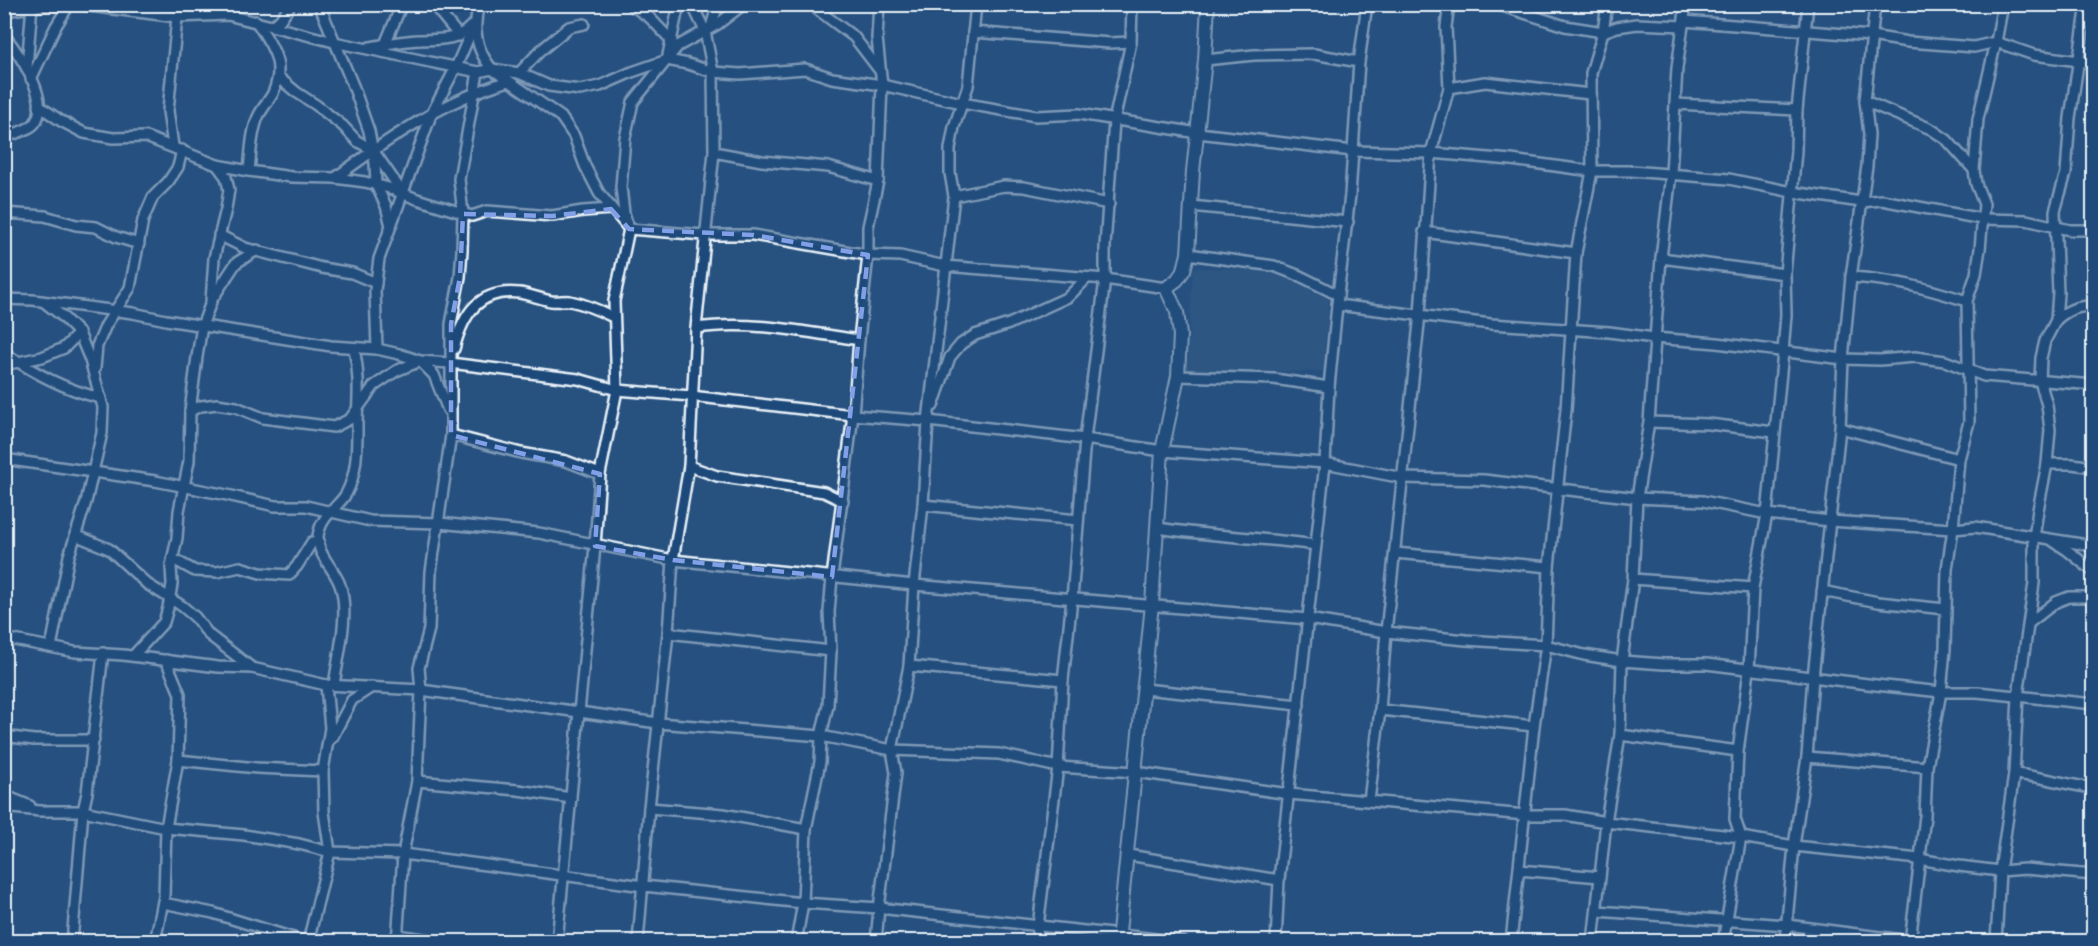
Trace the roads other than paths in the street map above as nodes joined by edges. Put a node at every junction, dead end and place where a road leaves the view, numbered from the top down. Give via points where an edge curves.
1 (164, 4) edge
2 (229, 4) edge
3 (291, 4) edge
4 (319, 4) edge
5 (402, 4) edge
6 (433, 4) edge
7 (479, 4) edge
8 (630, 4) edge
9 (680, 4) edge
10 (692, 4) edge
11 (718, 4) edge
12 (744, 4) edge
13 (807, 4) edge
14 (879, 4) edge
15 (976, 4) edge
16 (1132, 4) edge
17 (1208, 4) edge
18 (1367, 4) edge
19 (1450, 4) edge
20 (1463, 4) edge
21 (1496, 4) edge
22 (1607, 4) edge
23 (1686, 4) edge
24 (1808, 4) edge
25 (1875, 4) edge
26 (2003, 4) edge
27 (2087, 4) edge
28 (69, 5) edge
29 (32, 6) edge
30 (816, 7) edge
31 (4, 11) edge
32 (164, 15) junction
33 (228, 15) junction
34 (177, 17) junction
35 (256, 21) junction
36 (475, 23) junction
37 (584, 24) dead end
38 (1684, 24) junction
39 (272, 25) junction
40 (708, 29) junction
41 (1806, 30) junction
42 (973, 32) junction
43 (1603, 32) junction
44 (4, 34) edge
45 (459, 36) junction
46 (1871, 36) junction
47 (672, 41) junction
48 (334, 42) junction
49 (1131, 42) junction
50 (1996, 42) junction
51 (385, 44) junction
52 (365, 48) junction
53 (667, 60) junction
54 (1205, 60) junction
55 (2078, 61) junction
56 (1359, 62) junction
57 (2094, 63) edge
58 (456, 67) junction
59 (27, 69) junction
60 (492, 69) junction
61 (880, 71) junction
62 (478, 72) junction
63 (713, 72) junction
64 (519, 73) junction
65 (278, 77) junction
66 (31, 79) junction
67 (509, 81) junction
68 (882, 85) junction
69 (1449, 88) junction
70 (475, 93) junction
71 (1590, 94) junction
72 (1866, 101) junction
73 (962, 103) junction
74 (1675, 104) junction
75 (39, 106) junction
76 (1797, 110) junction
77 (431, 115) junction
78 (1114, 121) junction
79 (1198, 133) junction
80 (5, 137) edge
81 (177, 148) junction
82 (373, 150) junction
83 (1353, 151) junction
84 (714, 152) junction
85 (1431, 153) junction
86 (217, 165) junction
87 (1974, 170) junction
88 (249, 171) junction
89 (1592, 171) junction
90 (1671, 174) junction
91 (335, 178) junction
92 (878, 181) junction
93 (376, 185) junction
94 (1792, 192) junction
95 (402, 193) junction
96 (954, 196) junction
97 (1861, 202) junction
98 (1109, 204) junction
99 (1191, 206) junction
100 (611, 209) junction
101 (4, 213) edge
102 (463, 214) junction
103 (1982, 219) junction
104 (1348, 222) junction
105 (391, 226) junction
106 (2054, 226) junction
107 (629, 228) junction
108 (2094, 230) edge
109 (1424, 232) junction
110 (219, 235) junction
111 (704, 235) junction
112 (139, 244) junction
113 (257, 250) junction
114 (1576, 253) junction
115 (1188, 254) junction
116 (868, 255) junction
117 (1661, 258) junction
118 (945, 266) junction
119 (1785, 274) junction
120 (1851, 277) junction
121 (1087, 278) junction
122 (1105, 279) junction
123 (376, 283) junction
124 (1166, 288) junction
125 (4, 299) edge
126 (1337, 300) junction
127 (42, 301) junction
128 (1967, 301) junction
129 (211, 302) junction
130 (2094, 306) edge
131 (115, 311) junction
132 (1420, 314) junction
133 (613, 317) junction
134 (2056, 320) junction
135 (202, 326) junction
136 (696, 328) junction
137 (1571, 330) junction
138 (79, 333) junction
139 (1654, 338) junction
140 (859, 340) junction
141 (354, 349) junction
142 (377, 349) junction
143 (1783, 352) junction
144 (4, 353) edge
145 (1843, 359) junction
146 (420, 362) junction
147 (20, 363) junction
148 (450, 363) junction
149 (4, 365) edge
150 (1967, 368) junction
151 (94, 375) junction
152 (1178, 376) junction
153 (2040, 381) junction
154 (2094, 385) edge
155 (1329, 387) junction
156 (616, 390) junction
157 (691, 396) junction
158 (101, 398) junction
159 (359, 405) junction
160 (190, 411) junction
161 (853, 415) junction
162 (451, 418) junction
163 (928, 421) junction
164 (1649, 422) junction
165 (1840, 428) junction
166 (1774, 432) junction
167 (451, 435) junction
168 (1085, 439) junction
169 (1162, 451) junction
170 (4, 459) edge
171 (1959, 459) junction
172 (1325, 463) junction
173 (2047, 464) junction
174 (689, 466) junction
175 (2094, 467) edge
176 (92, 471) junction
177 (600, 474) junction
178 (1403, 478) junction
179 (182, 486) junction
180 (1557, 488) junction
181 (1637, 498) junction
182 (843, 501) junction
183 (923, 505) junction
184 (328, 513) junction
185 (1767, 514) junction
186 (1078, 520) junction
187 (1830, 521) junction
188 (439, 523) junction
189 (1157, 528) junction
190 (1953, 529) junction
191 (75, 536) junction
192 (2034, 538) junction
193 (2049, 539) junction
194 (319, 541) junction
195 (1316, 545) junction
196 (596, 546) junction
197 (2094, 546) edge
198 (1395, 553) junction
199 (173, 559) junction
200 (673, 561) junction
201 (1549, 567) junction
202 (2094, 572) edge
203 (832, 577) junction
204 (1633, 579) junction
205 (914, 585) junction
206 (1754, 588) junction
207 (1822, 591) junction
208 (170, 597) junction
209 (2094, 597) edge
210 (1072, 599) junction
211 (1152, 604) junction
212 (1945, 609) junction
213 (1308, 619) junction
214 (2029, 623) junction
215 (1386, 632) junction
216 (668, 633) junction
217 (4, 638) edge
218 (1546, 645) junction
219 (51, 647) junction
220 (831, 651) junction
221 (103, 653) junction
222 (133, 656) junction
223 (166, 660) junction
224 (1622, 661) junction
225 (909, 666) junction
226 (252, 668) junction
227 (1749, 671) junction
228 (1813, 676) junction
229 (1063, 680) junction
230 (330, 685) junction
231 (372, 687) junction
232 (1144, 689) junction
233 (421, 690) junction
234 (1941, 692) junction
235 (2018, 696) junction
236 (2094, 704) edge
237 (1299, 705) junction
238 (1380, 710) junction
239 (580, 711) junction
240 (658, 723) junction
241 (1534, 726) junction
242 (1620, 735) junction
243 (4, 736) edge
244 (821, 736) junction
245 (94, 740) junction
246 (326, 750) junction
247 (892, 750) junction
248 (1738, 751) junction
249 (1807, 757) junction
250 (178, 760) junction
251 (1058, 767) junction
252 (1927, 767) junction
253 (323, 771) junction
254 (1136, 772) junction
255 (2014, 774) junction
256 (417, 781) junction
257 (2094, 788) edge
258 (4, 792) edge
259 (1288, 794) junction
260 (571, 798) junction
261 (1369, 801) junction
262 (4, 807) edge
263 (649, 808) junction
264 (40, 811) junction
265 (82, 812) junction
266 (1526, 815) junction
267 (1606, 822) junction
268 (166, 828) junction
269 (806, 829) junction
270 (1741, 837) junction
271 (1794, 846) junction
272 (330, 852) junction
273 (403, 854) junction
274 (1128, 855) junction
275 (1919, 859) junction
276 (1520, 870) junction
277 (2000, 871) junction
278 (2094, 874) edge
279 (562, 875) junction
280 (1600, 877) junction
281 (1279, 880) junction
282 (644, 885) junction
283 (163, 903) junction
284 (803, 903) junction
285 (879, 908) junction
286 (1597, 911) junction
287 (1726, 922) junction
288 (1786, 925) junction
289 (1038, 927) junction
290 (397, 938) edge
291 (1119, 938) edge
292 (1913, 941) edge
293 (72, 942) edge
294 (155, 942) edge
295 (307, 942) edge
296 (444, 942) edge
297 (556, 942) edge
298 (638, 942) edge
299 (796, 942) edge
300 (876, 942) edge
301 (1036, 942) edge
302 (1183, 942) edge
303 (1276, 942) edge
304 (1511, 942) edge
305 (1593, 942) edge
306 (1723, 942) edge
307 (1785, 942) edge
308 (1995, 942) edge

1 - 32 street
2 - 33 street
3 - 39 street
4 - 48 street
5 - 51 street
6 - 45 street
7 - 36 street
8 - 47 street
9 - 47 street
10 - 40 street
11 - 40 street
12 - 40 street
13 - 30 street
14 - 61 street
15 - 42 street
16 - 49 street
17 - 54 street
18 - 56 street
19 - 20 street
19 - 69 street via 1446,27
21 - 43 street via 1565,26
22 - 43 street
23 - 38 street
24 - 41 street
25 - 46 street
26 - 50 street
27 - 55 street
28 - 29 street
28 - 32 street
28 - 66 street
29 - 31 street
29 - 59 street
30 - 61 street via 854,37
32 - 34 street
33 - 34 street
33 - 35 street
34 - 81 street via 168,111
35 - 39 street
35 - 65 street via 277,56
36 - 45 street
36 - 58 street
36 - 60 street via 477,47
37 - 64 street via 563,32
38 - 41 street
38 - 43 street via 1637,24
38 - 74 street
39 - 48 street
40 - 53 street via 678,46
40 - 63 street
41 - 46 street
41 - 76 street
42 - 49 street
42 - 73 street via 968,86
43 - 71 street via 1591,73
44 - 59 street
45 - 51 street
46 - 50 street via 1974,47
46 - 72 street
47 - 53 street
48 - 52 street
48 - 82 street via 354,88
49 - 78 street
50 - 55 street via 2034,55
50 - 87 street via 1978,119
51 - 52 street
52 - 58 street
53 - 63 street
53 - 64 street via 580,90 549,86
53 - 107 street via 633,102 621,187
54 - 56 street via 1314,54
54 - 79 street
55 - 57 street
55 - 106 street via 2066,173
56 - 83 street
58 - 62 street
58 - 77 street
59 - 66 street
60 - 62 street
60 - 64 street
60 - 67 street
61 - 68 street
62 - 70 street
63 - 68 street via 805,69 831,78
63 - 84 street
65 - 82 street
65 - 88 street via 253,132
66 - 75 street
67 - 70 street
67 - 100 street via 561,117
68 - 73 street
68 - 92 street
69 - 71 street via 1485,82
69 - 85 street
70 - 77 street
70 - 102 street via 459,179
71 - 89 street
72 - 87 street via 1931,129 1947,140
72 - 97 street via 1868,166
73 - 78 street via 1036,116 1079,114
73 - 96 street via 950,149
74 - 76 street
74 - 90 street
75 - 80 street via 34,124
75 - 81 street via 84,133 113,138 146,137
76 - 94 street
77 - 82 street
77 - 95 street
78 - 79 street
78 - 98 street
79 - 83 street
79 - 99 street
81 - 86 street
81 - 112 street via 178,167 153,197 143,220
82 - 91 street
82 - 93 street
82 - 95 street
83 - 85 street
83 - 104 street
84 - 92 street via 828,167
84 - 111 street
85 - 89 street
85 - 109 street
86 - 88 street
86 - 110 street via 229,190
87 - 103 street via 1984,204
88 - 91 street
89 - 90 street
89 - 114 street
90 - 94 street via 1729,179
90 - 117 street
91 - 93 street
92 - 116 street via 868,228
93 - 95 street
93 - 105 street
94 - 97 street
94 - 119 street
95 - 102 street
95 - 105 street
96 - 98 street via 1004,186 1024,187
96 - 118 street
97 - 103 street via 1882,200
97 - 120 street
98 - 122 street
99 - 104 street
99 - 115 street
100 - 102 street via 552,216 487,211 472,216
100 - 107 street
101 - 112 street via 45,216 96,227
102 - 148 street
103 - 106 street via 2026,220
103 - 128 street via 1980,249
104 - 126 street
105 - 123 street via 379,259
106 - 108 street
106 - 134 street
107 - 111 street
107 - 133 street
109 - 114 street
109 - 132 street
110 - 113 street
110 - 129 street
111 - 116 street via 753,235
111 - 136 street
112 - 131 street via 130,288
113 - 123 street via 352,273
113 - 129 street via 236,263
114 - 137 street
115 - 124 street via 1184,270
115 - 126 street via 1274,266 1300,276
116 - 118 street via 900,256
116 - 140 street
117 - 119 street
117 - 139 street
118 - 121 street
118 - 163 street
119 - 143 street
120 - 128 street via 1888,279
120 - 145 street
121 - 122 street
121 - 163 street via 1068,297 962,344 950,357
122 - 124 street
122 - 168 street
123 - 142 street
124 - 152 street via 1177,312
125 - 127 street
126 - 132 street
126 - 155 street
127 - 131 street
127 - 138 street
128 - 150 street
129 - 135 street
130 - 134 street via 2078,306
131 - 135 street
131 - 151 street via 97,346
132 - 137 street
132 - 178 street
133 - 148 street via 568,301 554,302 519,293 499,294 482,299 467,313
133 - 156 street
134 - 153 street via 2045,341
135 - 141 street
135 - 160 street
136 - 140 street via 742,326
136 - 157 street
137 - 139 street
137 - 180 street
138 - 147 street via 64,348
138 - 151 street
139 - 143 street
139 - 164 street
140 - 161 street
141 - 142 street
141 - 159 street
142 - 146 street
143 - 145 street
143 - 166 street
144 - 147 street
145 - 150 street via 1915,357
145 - 165 street
146 - 148 street
146 - 159 street via 388,376
146 - 162 street via 434,375
147 - 149 street
147 - 158 street via 77,392
148 - 156 street via 578,379
148 - 162 street
150 - 153 street via 1984,376
150 - 171 street via 1969,422
151 - 158 street
152 - 155 street via 1274,379
152 - 169 street
153 - 154 street
153 - 173 street via 2050,430
155 - 172 street
156 - 157 street
156 - 177 street
157 - 161 street
157 - 174 street
158 - 176 street via 102,433
159 - 160 street via 350,419 334,427 263,418 217,404
159 - 184 street via 355,468 345,494
160 - 179 street via 189,461
161 - 163 street
161 - 182 street
162 - 167 street
163 - 168 street
163 - 183 street
164 - 166 street via 1709,423
164 - 181 street
165 - 171 street
165 - 187 street
166 - 185 street
167 - 177 street via 566,461
167 - 188 street
168 - 169 street
168 - 186 street
169 - 172 street
169 - 189 street
170 - 176 street
171 - 190 street
172 - 178 street
172 - 195 street
173 - 175 street
173 - 192 street
174 - 182 street via 717,476 824,492
174 - 200 street
176 - 179 street
176 - 191 street
177 - 196 street
178 - 180 street via 1484,480
178 - 198 street
179 - 184 street
179 - 199 street
180 - 181 street
180 - 201 street
181 - 185 street via 1703,501
181 - 204 street
182 - 203 street
183 - 186 street
183 - 205 street
184 - 188 street via 369,521
184 - 194 street via 319,531
185 - 187 street
185 - 206 street
186 - 210 street
187 - 190 street
187 - 207 street
188 - 196 street via 539,533
188 - 233 street via 431,572 429,629 419,668
189 - 195 street
189 - 211 street
190 - 192 street via 2002,530
190 - 212 street
191 - 208 street via 110,549 147,584
191 - 219 street
192 - 193 street
192 - 214 street
193 - 197 street
193 - 202 street
194 - 199 street via 312,542 289,575 240,567 195,571
194 - 230 street via 345,600
195 - 213 street
196 - 200 street
196 - 239 street
198 - 201 street
198 - 215 street
199 - 208 street
200 - 203 street
200 - 216 street
201 - 218 street
203 - 205 street
203 - 220 street
204 - 206 street
204 - 224 street
205 - 210 street
205 - 225 street
206 - 227 street
207 - 212 street
207 - 228 street
208 - 222 street via 164,622
208 - 226 street via 195,617 209,635
209 - 214 street via 2069,597 2055,602
210 - 211 street
210 - 229 street
211 - 213 street
211 - 232 street
212 - 234 street
213 - 215 street
213 - 237 street
214 - 235 street
215 - 218 street
215 - 238 street
216 - 220 street
216 - 240 street
217 - 219 street
218 - 224 street
218 - 241 street
219 - 221 street
220 - 244 street via 828,705
221 - 222 street
221 - 245 street
222 - 223 street
223 - 226 street
223 - 250 street via 180,694
224 - 227 street via 1706,664
224 - 242 street
225 - 229 street
225 - 247 street
226 - 230 street
227 - 228 street
227 - 248 street
228 - 234 street
228 - 249 street
229 - 251 street
230 - 231 street
230 - 246 street
231 - 233 street
231 - 246 street via 352,700
232 - 237 street
232 - 254 street
233 - 239 street
233 - 256 street
234 - 235 street
234 - 252 street
235 - 236 street
235 - 255 street
237 - 259 street
238 - 241 street
238 - 261 street
239 - 240 street
239 - 260 street
240 - 244 street
240 - 263 street
241 - 266 street
242 - 248 street
242 - 267 street
243 - 245 street
244 - 247 street
244 - 269 street via 820,762
245 - 265 street
246 - 253 street
247 - 251 street via 999,754
247 - 285 street via 896,773
248 - 270 street via 1735,819
249 - 252 street
249 - 271 street
250 - 253 street
250 - 268 street
251 - 254 street
251 - 289 street
252 - 275 street
253 - 272 street
254 - 259 street
254 - 274 street
255 - 257 street
255 - 277 street
256 - 260 street
256 - 273 street
258 - 264 street
259 - 261 street
259 - 281 street
260 - 279 street
261 - 266 street
262 - 264 street
263 - 269 street via 723,814
263 - 282 street
264 - 265 street
265 - 268 street
265 - 293 street
266 - 267 street via 1565,815
266 - 276 street
267 - 270 street
267 - 280 street
268 - 272 street via 244,835
268 - 283 street
269 - 284 street
270 - 271 street
270 - 287 street
271 - 275 street
271 - 288 street
272 - 273 street
272 - 295 street
273 - 279 street
273 - 290 street
274 - 281 street
274 - 291 street
275 - 277 street
275 - 292 street
276 - 280 street
276 - 304 street
277 - 278 street
277 - 308 street
279 - 282 street
279 - 297 street
280 - 286 street
281 - 303 street
282 - 284 street
282 - 298 street
283 - 294 street
283 - 295 street via 213,913
284 - 285 street
284 - 299 street
285 - 289 street
285 - 300 street
286 - 287 street
286 - 305 street
287 - 288 street
287 - 306 street
288 - 292 street
288 - 307 street
289 - 291 street
289 - 301 street
290 - 296 street
291 - 302 street

